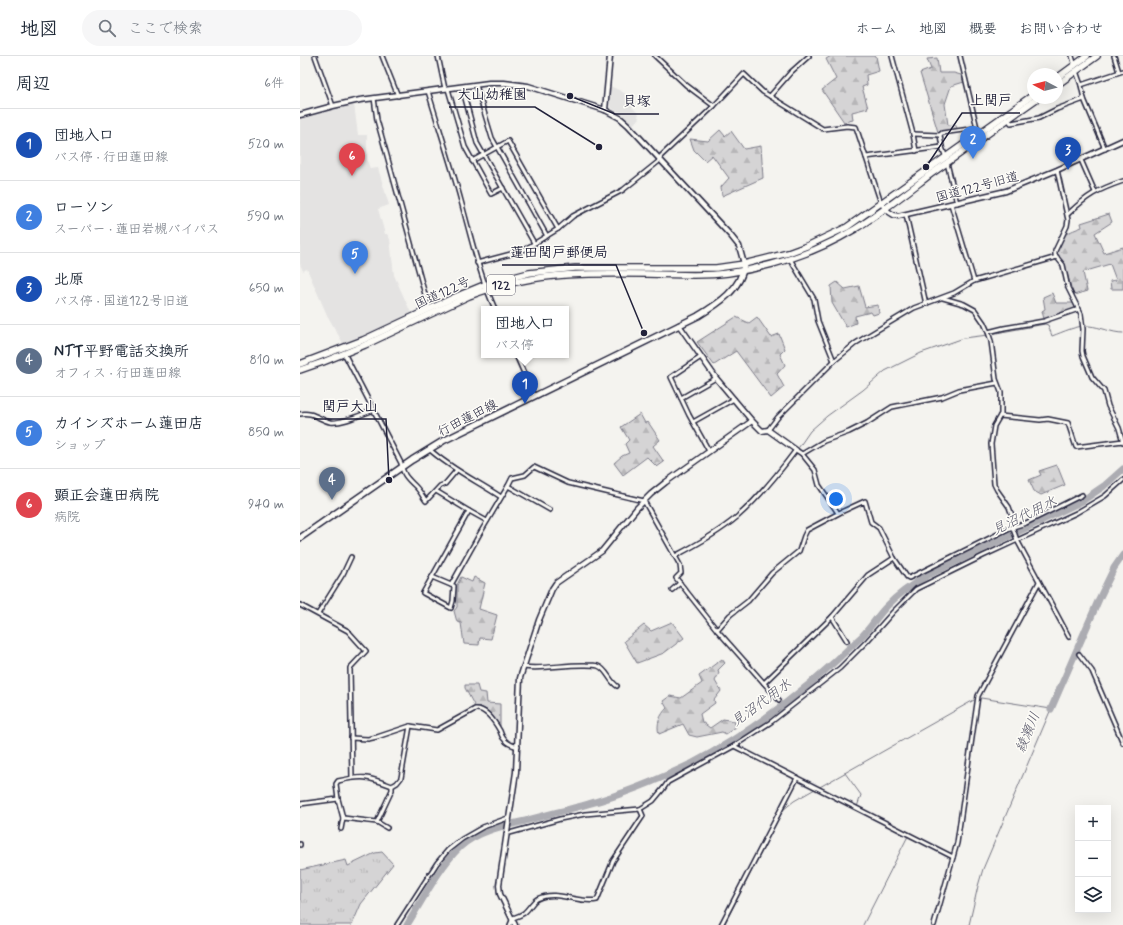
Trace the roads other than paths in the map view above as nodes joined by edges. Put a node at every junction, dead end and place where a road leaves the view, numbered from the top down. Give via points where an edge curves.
1 (315, 56) edge
2 (382, 56) edge
3 (438, 56) edge
4 (610, 56) edge
5 (655, 56) edge
6 (809, 56) edge
7 (892, 56) edge
8 (960, 56) edge
9 (1072, 56) edge
10 (1088, 56) edge
11 (1097, 56) edge
12 (1114, 56) edge
13 (1075, 65) junction
14 (1076, 71) junction
15 (1123, 71) edge
16 (1119, 72) junction
17 (1063, 74) edge
18 (1063, 80) edge
19 (476, 85) junction
20 (1081, 85) junction
21 (462, 87) junction
22 (447, 89) junction
23 (428, 91) junction
24 (398, 96) junction
25 (770, 96) junction
26 (374, 98) junction
27 (1027, 99) edge
28 (1084, 99) junction
29 (1029, 104) edge
30 (333, 106) junction
31 (714, 106) junction
32 (605, 110) junction
33 (300, 115) edge
34 (1008, 119) junction
35 (979, 131) junction
36 (912, 134) junction
37 (940, 135) junction
38 (1123, 140) edge
39 (496, 147) junction
40 (942, 147) junction
41 (1106, 148) junction
42 (916, 151) junction
43 (484, 154) junction
44 (866, 157) junction
45 (660, 159) junction
46 (946, 160) junction
47 (1081, 160) junction
48 (472, 161) junction
49 (1057, 170) junction
50 (1123, 181) edge
51 (503, 188) junction
52 (1095, 192) junction
53 (881, 203) junction
54 (957, 203) junction
55 (951, 204) junction
56 (886, 208) junction
57 (1068, 214) junction
58 (906, 215) junction
59 (558, 229) junction
60 (547, 236) junction
61 (534, 243) junction
62 (1057, 257) junction
63 (790, 258) junction
64 (477, 262) junction
65 (744, 267) junction
66 (974, 281) junction
67 (485, 287) junction
68 (943, 298) junction
69 (926, 304) junction
70 (494, 306) edge
71 (429, 309) junction
72 (1079, 309) junction
73 (679, 325) junction
74 (988, 332) junction
75 (343, 351) junction
76 (701, 357) junction
77 (517, 358) edge
78 (834, 361) junction
79 (300, 364) edge
80 (300, 370) edge
81 (716, 378) junction
82 (997, 383) junction
83 (534, 396) junction
84 (681, 398) junction
85 (734, 399) junction
86 (374, 410) junction
87 (300, 414) edge
88 (1000, 416) junction
89 (752, 421) junction
90 (693, 422) junction
91 (768, 430) junction
92 (1123, 442) edge
93 (429, 449) junction
94 (796, 450) junction
95 (709, 451) junction
96 (802, 454) junction
97 (402, 468) junction
98 (456, 471) junction
99 (1123, 480) edge
100 (508, 486) junction
101 (436, 491) junction
102 (1082, 495) dead end
103 (501, 498) junction
104 (644, 501) junction
105 (550, 510) dead end
106 (469, 511) junction
107 (838, 513) junction
108 (487, 521) junction
109 (1013, 529) junction
110 (300, 538) edge
111 (1017, 540) junction
112 (675, 556) junction
113 (351, 557) dead end
114 (894, 558) junction
115 (432, 577) junction
116 (1039, 582) junction
117 (680, 583) junction
118 (451, 585) junction
119 (672, 590) dead end
120 (300, 605) edge
121 (318, 614) junction
122 (832, 617) junction
123 (717, 630) junction
124 (1069, 637) dead end
125 (847, 641) dead end
126 (1080, 654) dead end
127 (523, 667) junction
128 (764, 683) junction
129 (617, 686) dead end
130 (779, 700) dead end
131 (410, 726) junction
132 (351, 738) junction
133 (1123, 743) edge
134 (734, 746) junction
135 (518, 747) junction
136 (352, 778) junction
137 (797, 778) junction
138 (392, 786) junction
139 (338, 799) junction
140 (300, 804) edge
141 (640, 809) junction
142 (342, 818) junction
143 (508, 819) junction
144 (377, 822) junction
145 (341, 828) dead end
146 (387, 828) dead end
147 (506, 833) junction
148 (953, 857) junction
149 (513, 918) junction
150 (397, 925) edge
151 (510, 925) edge
152 (515, 925) edge
153 (721, 925) edge
154 (934, 925) edge

1 - 30 street
2 - 24 street
3 - 22 street
4 - 32 street
5 - 31 street via 686,85
6 - 25 street
7 - 36 street
8 - 35 street
9 - 13 street
10 - 13 highway
11 - 14 highway
12 - 16 street
13 - 14 street
13 - 17 highway
14 - 18 highway
14 - 20 street
15 - 16 street
16 - 20 street
19 - 21 street
19 - 32 street via 496,82 515,84
19 - 39 street
20 - 28 street
21 - 22 street
21 - 43 street via 478,143
22 - 23 street
22 - 48 street via 464,147
23 - 24 street
23 - 64 street
24 - 26 street
25 - 31 street via 744,74
25 - 44 street via 823,130 856,127
26 - 30 street
26 - 71 street via 384,147
27 - 35 highway, 122
28 - 34 street via 1039,118 1011,123
28 - 41 street
29 - 34 highway, 122
30 - 33 street
31 - 45 street
32 - 45 street via 620,118
34 - 46 highway, 122
35 - 37 street
35 - 46 highway, 122
36 - 37 street
36 - 42 street
37 - 40 street
38 - 41 street, 国道122号旧道
39 - 43 street
39 - 59 street via 508,141
39 - 60 street
40 - 42 street
40 - 46 street
41 - 47 street, 国道122号旧道
42 - 44 street
43 - 48 street
43 - 51 street
44 - 53 street
45 - 59 street via 623,190 572,216
45 - 65 street via 737,243
46 - 53 highway, 122
46 - 54 street
46 - 56 highway, 122
47 - 49 street, 国道122号旧道
47 - 52 street
48 - 51 street via 491,194
49 - 54 street, 国道122号旧道 via 1006,191
49 - 57 street
50 - 52 street
51 - 61 street
52 - 57 street via 1082,200
53 - 56 street, 国道122号旧道
53 - 65 highway, 122 via 848,226 813,243
54 - 55 street, 国道122号旧道
55 - 58 street, 国道122号旧道
55 - 66 street
56 - 58 street, 国道122号旧道 via 893,216
56 - 63 highway, 122 via 854,230 824,246
57 - 62 street via 1068,226 1055,251
58 - 69 street
59 - 60 street
60 - 61 street
61 - 64 street via 522,251
62 - 66 street
62 - 72 street via 1063,265 1068,288
63 - 65 highway, 122
63 - 78 street via 814,300 818,321
64 - 67 street
65 - 67 highway, 国道122号 / 122 via 559,269 529,273
65 - 73 main road, 行田蓮田線 via 738,283 728,294 709,310
66 - 68 street
67 - 70 street
67 - 71 highway, 国道122号 / 122
67 - 75 highway, 国道122号 / 122 via 396,332
68 - 69 street
68 - 74 street via 975,310
69 - 78 street via 914,308 856,343
71 - 75 highway, 国道122号 / 122
72 - 74 street via 1044,321
72 - 92 street via 1083,324 1083,356 1092,377 1104,391 1120,428
73 - 76 street
73 - 83 main road, 行田蓮田線
74 - 82 street
75 - 79 highway, 国道122号 / 122
75 - 80 highway, 国道122号 / 122
75 - 86 street
76 - 81 street
76 - 84 street via 671,377
77 - 83 street
78 - 91 street
81 - 84 street
81 - 85 street
82 - 88 street via 1000,392
82 - 96 street via 892,407 867,423 824,441
83 - 93 main road, 行田蓮田線
84 - 90 street
85 - 89 street
85 - 90 street
86 - 87 street via 348,420 330,422 313,415
86 - 97 street
88 - 92 street via 1068,423 1076,447
88 - 109 street via 994,426 991,444 994,484 1009,507 1014,521
89 - 91 street via 762,431
89 - 95 street
90 - 95 street
91 - 94 street
93 - 97 main road, 行田蓮田線
93 - 98 street
94 - 96 street
94 - 112 street via 763,491 736,518 707,539
95 - 104 street
96 - 107 street via 815,470 819,485
97 - 101 street via 426,501
97 - 110 main road, 行田蓮田線
98 - 101 street
98 - 103 street
99 - 111 street via 1105,496 1076,513
100 - 103 street
100 - 104 street via 512,478 525,475 534,467 568,483
100 - 105 street
101 - 106 street
102 - 109 street
103 - 108 street
104 - 112 street
104 - 127 street via 602,551 556,583
106 - 108 street
106 - 115 street
107 - 114 street via 865,502 872,522 879,528
107 - 123 street via 808,530 799,551 772,573 748,601 730,615
108 - 118 street
109 - 111 street
109 - 114 street via 909,578
111 - 116 street
111 - 134 street via 916,589 840,668 771,722
112 - 117 street via 680,565 680,573 676,578
113 - 121 street
114 - 122 street via 868,575
115 - 118 street
115 - 118 street via 423,593 451,608 454,586
116 - 124 street
116 - 148 street via 978,696
117 - 119 street
117 - 123 street
120 - 121 street
121 - 132 street via 348,631 366,651 350,668
122 - 125 street
122 - 128 street
123 - 128 street
126 - 133 street via 1092,671
127 - 129 street via 599,666
127 - 135 street via 519,691
128 - 130 street
131 - 132 street via 368,739
131 - 135 street via 437,730 480,708 495,723 507,743
131 - 138 street via 401,778
132 - 136 street
134 - 137 street
134 - 141 street via 668,782 653,801
135 - 143 street
136 - 138 street via 371,778
136 - 139 street via 338,781
137 - 148 street
137 - 153 street
138 - 144 street
139 - 140 street
139 - 142 street
141 - 147 street via 585,814
141 - 149 street via 643,816 613,861 597,900 550,895 537,899 524,913
142 - 144 street
142 - 145 street
143 - 147 street
143 - 150 street via 483,827 448,850
144 - 146 street
147 - 149 street via 499,885 500,894
148 - 154 street
149 - 151 street
149 - 152 street

